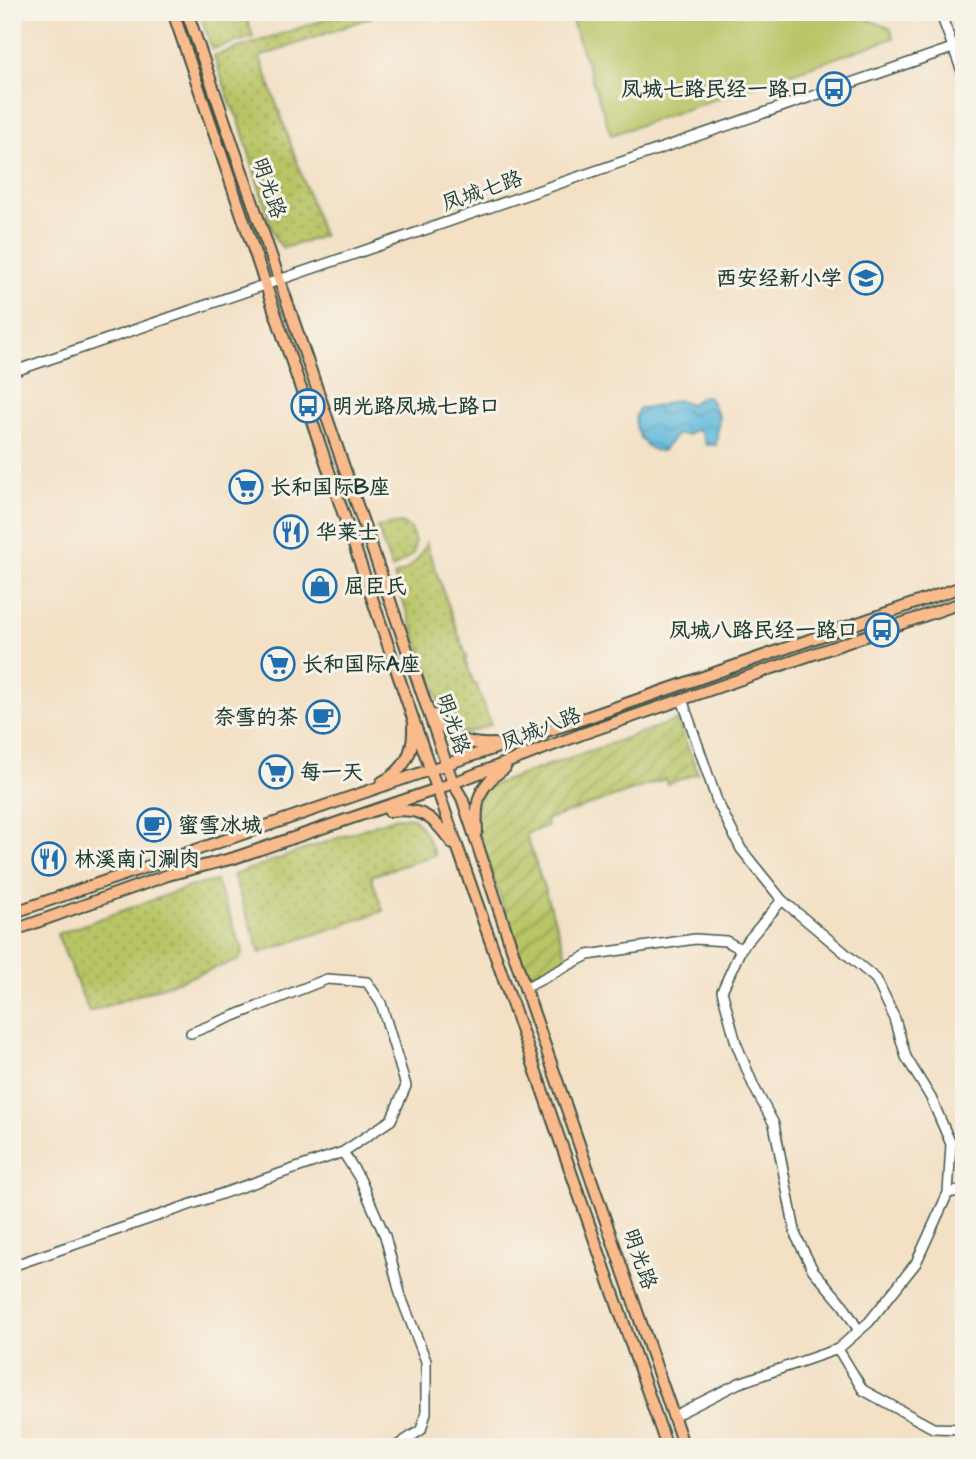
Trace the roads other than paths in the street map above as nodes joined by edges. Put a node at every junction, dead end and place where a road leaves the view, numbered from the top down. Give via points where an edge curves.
1 (173, 12) edge
2 (187, 12) edge
3 (940, 12) edge
4 (964, 44) edge
5 (953, 48) junction
6 (964, 77) edge
7 (280, 279) junction
8 (267, 284) junction
9 (12, 372) edge
10 (964, 586) edge
11 (964, 602) edge
12 (682, 699) junction
13 (426, 704) junction
14 (410, 710) junction
15 (514, 742) junction
16 (520, 758) junction
17 (447, 764) junction
18 (430, 769) junction
19 (453, 783) junction
20 (437, 789) junction
21 (358, 795) junction
22 (366, 814) junction
23 (479, 848) junction
24 (460, 855) junction
25 (782, 900) junction
26 (12, 913) edge
27 (12, 931) edge
28 (741, 949) junction
29 (525, 988) junction
30 (191, 1033) dead end
31 (342, 1152) junction
32 (964, 1190) edge
33 (948, 1193) junction
34 (12, 1266) edge
35 (859, 1331) junction
36 (838, 1349) junction
37 (674, 1416) junction
38 (964, 1429) edge
39 (395, 1447) edge
40 (667, 1447) edge
41 (684, 1447) edge

1 - 8 main road, 明光路
2 - 7 main road, 明光路
3 - 5 street
4 - 5 street, 凤城七路
5 - 6 street
5 - 7 street, 凤城七路
7 - 8 street, 凤城七路
7 - 13 main road, 明光路
8 - 9 street, 凤城七路
8 - 14 main road, 明光路
10 - 15 main road, 凤城八路
11 - 12 main road, 凤城八路
12 - 16 main road, 凤城八路
12 - 25 street via 716,801 741,849
13 - 15 main road via 439,724 461,740 489,745
13 - 17 main road, 明光路
14 - 18 main road, 明光路
14 - 21 main road via 413,737 409,757 396,773
15 - 17 main road, 凤城八路
16 - 19 main road, 凤城八路
16 - 23 main road via 492,777 481,792 476,807
17 - 18 main road, 凤城八路
17 - 19 main road, 明光路
18 - 20 main road, 明光路
18 - 21 main road, 凤城八路
19 - 20 main road, 凤城八路
19 - 23 main road, 明光路
20 - 22 main road, 凤城八路
20 - 24 main road, 明光路
21 - 26 main road, 凤城八路
22 - 24 main road via 405,809 423,812
22 - 27 main road, 凤城八路
23 - 29 main road, 明光路
24 - 40 main road, 明光路
25 - 28 street
25 - 33 street via 876,979 906,1057 951,1144
28 - 29 street via 726,941 695,939 588,956
28 - 35 street via 722,991 736,1043 774,1124 796,1236 813,1270
29 - 37 main road, 明光路
30 - 31 street via 327,979 367,982 381,1003 406,1086 391,1120
31 - 34 street
31 - 39 street via 360,1179 385,1236 401,1297 426,1361 426,1413 421,1430
32 - 33 street
33 - 35 street via 916,1263
35 - 36 street
36 - 37 street via 739,1383
36 - 38 street via 863,1390 933,1428
37 - 41 main road, 明光路

